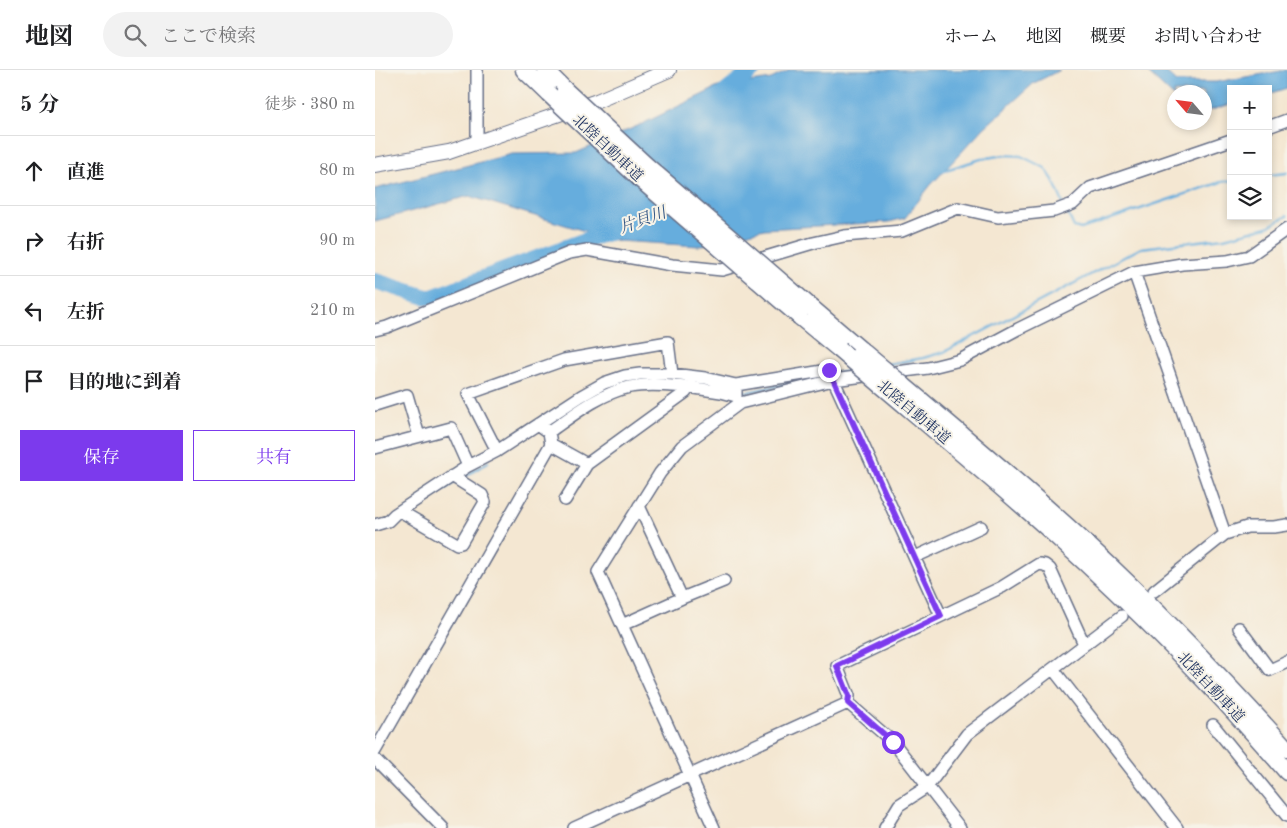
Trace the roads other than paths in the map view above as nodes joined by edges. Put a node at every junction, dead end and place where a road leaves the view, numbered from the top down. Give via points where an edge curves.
1 (477, 70) edge
2 (524, 70) edge
3 (545, 70) edge
4 (669, 70) edge
5 (1287, 120) edge
6 (1272, 126) edge
7 (477, 141) junction
8 (1227, 141) edge
9 (375, 165) edge
10 (1287, 229) edge
11 (1134, 272) junction
12 (807, 313) junction
13 (375, 330) edge
14 (672, 374) junction
15 (833, 380) junction
16 (689, 388) junction
17 (737, 395) junction
18 (375, 406) edge
19 (538, 424) junction
20 (549, 432) junction
21 (419, 436) junction
22 (551, 444) junction
23 (375, 448) edge
24 (497, 450) junction
25 (587, 464) junction
26 (468, 466) junction
27 (452, 476) junction
28 (565, 500) dead end
29 (639, 506) junction
30 (400, 511) junction
31 (1287, 525) edge
32 (375, 526) edge
33 (981, 527) dead end
34 (1225, 534) junction
35 (915, 557) junction
36 (724, 581) dead end
37 (1154, 592) dead end
38 (682, 598) junction
39 (941, 616) junction
40 (1122, 616) dead end
41 (622, 625) junction
42 (1239, 628) dead end
43 (1084, 644) junction
44 (1287, 662) edge
45 (1053, 669) junction
46 (848, 703) junction
47 (1213, 725) dead end
48 (1287, 749) edge
49 (375, 751) edge
50 (375, 759) edge
51 (1287, 772) edge
52 (689, 776) junction
53 (927, 787) junction
54 (1287, 816) edge
55 (443, 828) edge
56 (574, 828) edge
57 (714, 828) edge
58 (885, 828) edge
59 (960, 828) edge
60 (1177, 828) edge

1 - 7 street
2 - 12 highway, 北陸自動車道, bridge via 648,187
3 - 12 highway, 北陸自動車道, bridge
4 - 7 main road via 597,101
5 - 6 street
7 - 9 main road via 449,152
8 - 13 street via 1091,188 1073,204 1054,211 998,217 958,208 902,231 844,236 722,270 587,250 569,254
10 - 11 street via 1249,256
11 - 15 street via 960,360 928,368
11 - 34 street
12 - 48 highway, 北陸自動車道, bridge via 861,350 1061,520 1179,634
12 - 51 highway, 北陸自動車道, bridge via 840,350 1122,597
14 - 17 street via 705,378
14 - 19 street via 640,374 604,383
14 - 24 street via 668,342 564,360 468,394
15 - 17 street
15 - 17 street via 829,370
15 - 35 street
16 - 17 street
16 - 20 street via 630,387 608,394
16 - 25 street
17 - 29 street via 682,446
18 - 21 street via 407,395
19 - 20 street
19 - 24 street
20 - 22 street
21 - 23 street
21 - 26 street via 451,428
22 - 25 street
22 - 49 street
24 - 26 street
25 - 28 street
26 - 27 street
27 - 30 street
27 - 30 street via 482,495 485,502 461,543 457,544
29 - 38 street
29 - 41 street via 598,572
30 - 32 street
31 - 34 street via 1247,526
33 - 35 street
34 - 37 street
35 - 39 street
36 - 38 street
38 - 41 street
39 - 43 street via 1002,587 1039,564 1045,565 1050,569
39 - 46 street via 837,666 849,696
40 - 43 street
41 - 52 street
42 - 44 street via 1270,670
43 - 45 street
45 - 53 street via 967,734
45 - 60 street
46 - 52 street
46 - 53 street via 893,742
47 - 54 street
50 - 55 street
52 - 56 street
52 - 57 street
53 - 58 street via 899,805
53 - 59 street

